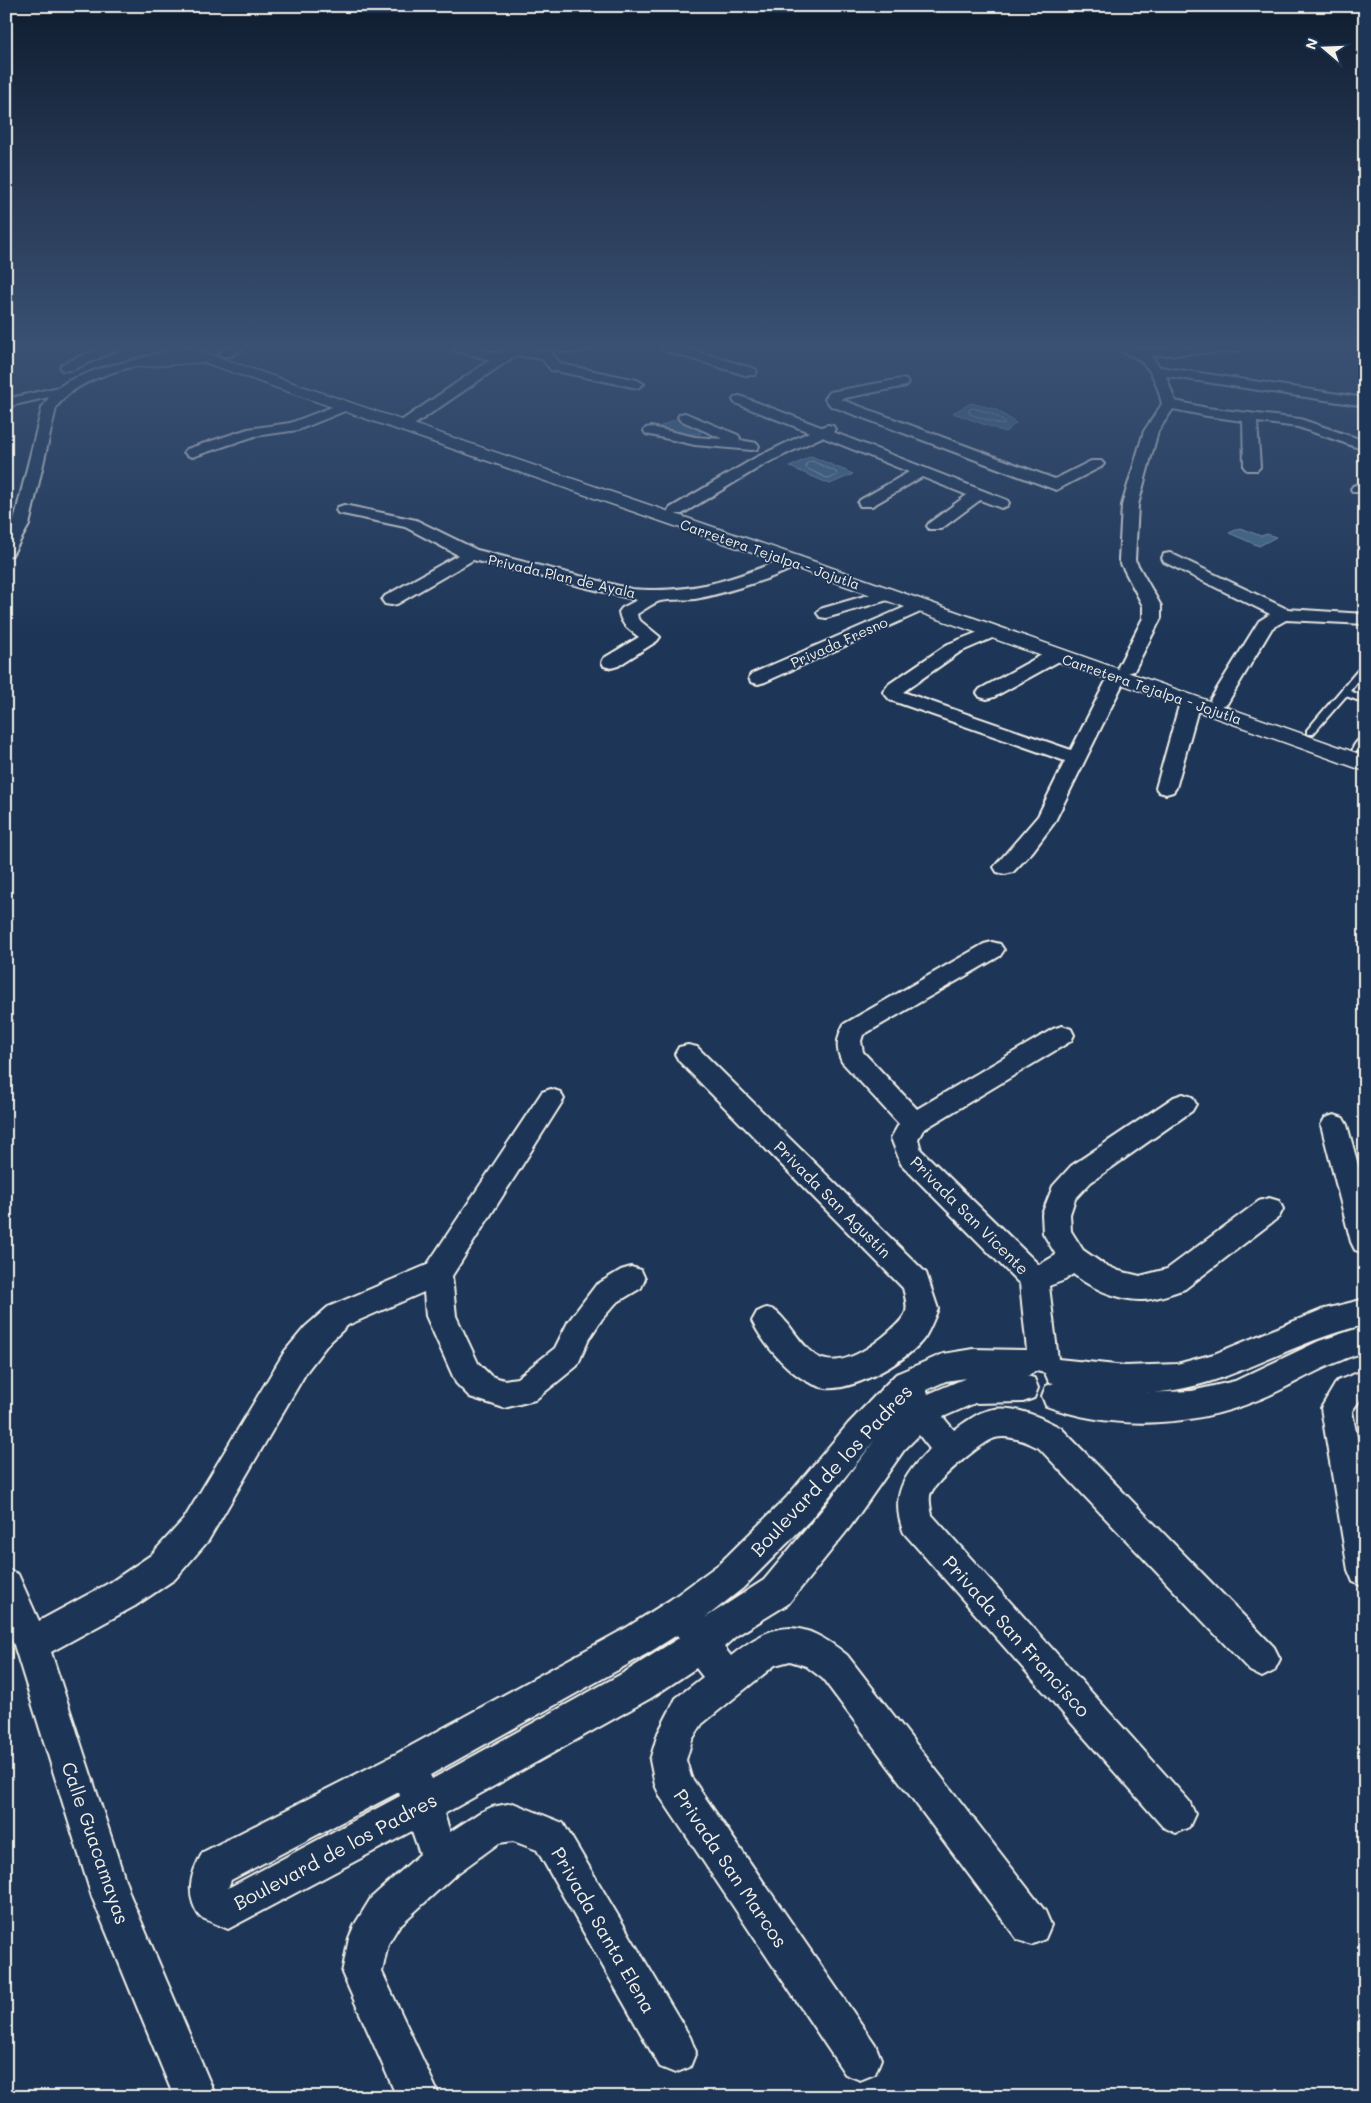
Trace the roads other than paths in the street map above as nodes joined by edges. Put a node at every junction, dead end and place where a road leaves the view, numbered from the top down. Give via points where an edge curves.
1 (40, 445) edge
2 (213, 445) edge
3 (470, 445) edge
4 (475, 445) edge
5 (744, 445) edge
6 (793, 445) edge
7 (850, 445) edge
8 (947, 445) edge
9 (1147, 445) edge
10 (1251, 445) edge
11 (752, 446) joint
12 (192, 452) dead end
13 (774, 454) junction
14 (1096, 464) dead end
15 (1252, 467) dead end
16 (920, 472) junction
17 (978, 494) junction
18 (1001, 503) dead end
19 (866, 504) dead end
20 (344, 510) dead end
21 (676, 511) junction
22 (935, 526) dead end
23 (6, 551) edge
24 (471, 554) junction
25 (1170, 558) dead end
26 (794, 561) junction
27 (654, 597) junction
28 (904, 598) junction
29 (390, 600) dead end
30 (826, 613) dead end
31 (1283, 614) junction
32 (1365, 619) edge
33 (991, 632) junction
34 (1056, 655) junction
35 (611, 662) dead end
36 (1122, 672) junction
37 (1365, 674) edge
38 (758, 678) dead end
39 (1344, 692) junction
40 (987, 693) dead end
41 (1220, 700) junction
42 (1365, 700) edge
43 (1190, 702) junction
44 (1310, 732) junction
45 (1363, 751) edge
46 (1076, 758) junction
47 (1166, 788) dead end
48 (1005, 867) dead end
49 (992, 950) dead end
50 (1062, 1035) dead end
51 (688, 1054) dead end
52 (551, 1099) dead end
53 (1183, 1104) dead end
54 (914, 1123) junction
55 (1334, 1125) dead end
56 (1269, 1209) dead end
57 (1365, 1242) edge
58 (1073, 1258) junction
59 (437, 1274) junction
60 (631, 1279) dead end
61 (1034, 1279) junction
62 (1365, 1312) edge
63 (767, 1321) dead end
64 (1365, 1339) edge
65 (886, 1354) junction
66 (1042, 1376) junction
67 (1365, 1384) edge
68 (914, 1398) junction
69 (951, 1449) junction
70 (1365, 1570) edge
71 (6, 1586) edge
72 (682, 1612) junction
73 (30, 1644) junction
74 (701, 1644) junction
75 (1262, 1659) dead end
76 (728, 1680) junction
77 (409, 1767) junction
78 (422, 1806) junction
79 (1176, 1814) dead end
80 (441, 1861) junction
81 (1031, 1925) dead end
82 (675, 2052) dead end
83 (860, 2060) dead end
84 (194, 2096) edge
85 (418, 2097) edge

1 - 23 street via 21,525
2 - 12 street
3 - 26 main road, Carretera Tejalpa - Jojutla
4 - 21 main road, Carretera Tejalpa - Jojutla
5 - 11 street
6 - 13 street
7 - 16 street
8 - 14 street via 1056,485
9 - 36 street via 1130,505 1127,560 1152,606 1152,618
10 - 15 street
11 - 13 street
13 - 21 street
16 - 17 street
16 - 19 street
17 - 18 street
17 - 22 street
20 - 24 street, Privada Plan de Ayala via 410,523
21 - 28 main road, Carretera Tejalpa - Jojutla
24 - 27 street, Privada Plan de Ayala via 630,594
24 - 29 street, Privada Plan de Ayala
25 - 31 street
26 - 27 street, Privada Plan de Ayala via 731,586 694,594
26 - 28 main road, Carretera Tejalpa - Jojutla
27 - 35 street, Privada Plan de Ayala via 628,612 627,617 651,637
28 - 30 street
28 - 33 main road, Carretera Tejalpa - Jojutla
28 - 36 main road, Carretera Tejalpa - Jojutla
28 - 38 street, Privada Fresno
31 - 32 street
31 - 41 street via 1265,625
33 - 34 main road, Carretera Tejalpa - Jojutla
33 - 46 street via 954,648 893,692
34 - 36 main road, Carretera Tejalpa - Jojutla
34 - 40 street
36 - 41 main road, Carretera Tejalpa - Jojutla
36 - 43 main road, Carretera Tejalpa - Jojutla
36 - 46 street
37 - 39 lane via 1361,672
39 - 42 lane
39 - 44 lane
41 - 44 main road, Carretera Tejalpa - Jojutla
43 - 45 main road, Carretera Tejalpa - Jojutla
43 - 47 street
44 - 45 main road, Carretera Tejalpa - Jojutla
46 - 48 street via 1046,818
49 - 54 street via 853,1030 849,1041 851,1056
50 - 54 street
51 - 65 street, Privada San Agustín via 916,1282 923,1309 914,1328
52 - 59 street
53 - 58 street via 1081,1174 1063,1194 1056,1214 1058,1233
54 - 61 street, Privada San Vicente via 904,1138 910,1156
55 - 57 street
56 - 58 street via 1175,1280 1140,1288 1115,1283 1093,1273
58 - 61 street via 1055,1271
59 - 60 street via 441,1316 467,1373 480,1387 504,1394 524,1390 566,1357 592,1310 606,1294
59 - 73 street via 338,1316 316,1336 296,1361 196,1530 163,1567 123,1594
61 - 66 street
62 - 66 street, Boulevard de los Padres via 1306,1328 1192,1375 1122,1380
63 - 65 street, Privada San Agustín via 805,1365 826,1374 852,1371
64 - 66 street, Boulevard de los Padres via 1327,1352 1234,1395 1195,1404 1152,1408 1088,1404
65 - 68 street
66 - 68 street, Boulevard de los Padres
67 - 70 street via 1348,1391 1336,1408
68 - 69 street via 934,1431
68 - 72 street, Boulevard de los Padres via 859,1434 798,1509 731,1576
68 - 74 street, Boulevard de los Padres via 893,1440 838,1516 776,1592 724,1624
69 - 75 street, Privada San Francisco via 990,1424 1008,1423 1032,1428 1050,1438
69 - 79 street, Privada San Francisco via 922,1478 914,1496 916,1522
71 - 73 street, Calle Guacamayas
72 - 74 street
72 - 77 street, Boulevard de los Padres via 638,1640
73 - 84 street, Calle Guacamayas via 111,1897
74 - 76 street
74 - 78 street, Boulevard de los Padres via 638,1685
76 - 81 street, Privada San Marcos via 766,1650 790,1644 815,1652 835,1667
76 - 83 street, Privada San Marcos via 689,1711 676,1733 668,1760 674,1785
77 - 78 street
77 - 78 street, Boulevard de los Padres via 217,1866 208,1884 208,1894 213,1903 228,1909
78 - 80 street
80 - 82 street, Privada Santa Elena via 492,1826 513,1822 550,1836
80 - 85 street, Privada Santa Elena via 385,1912 369,1938 362,1973

